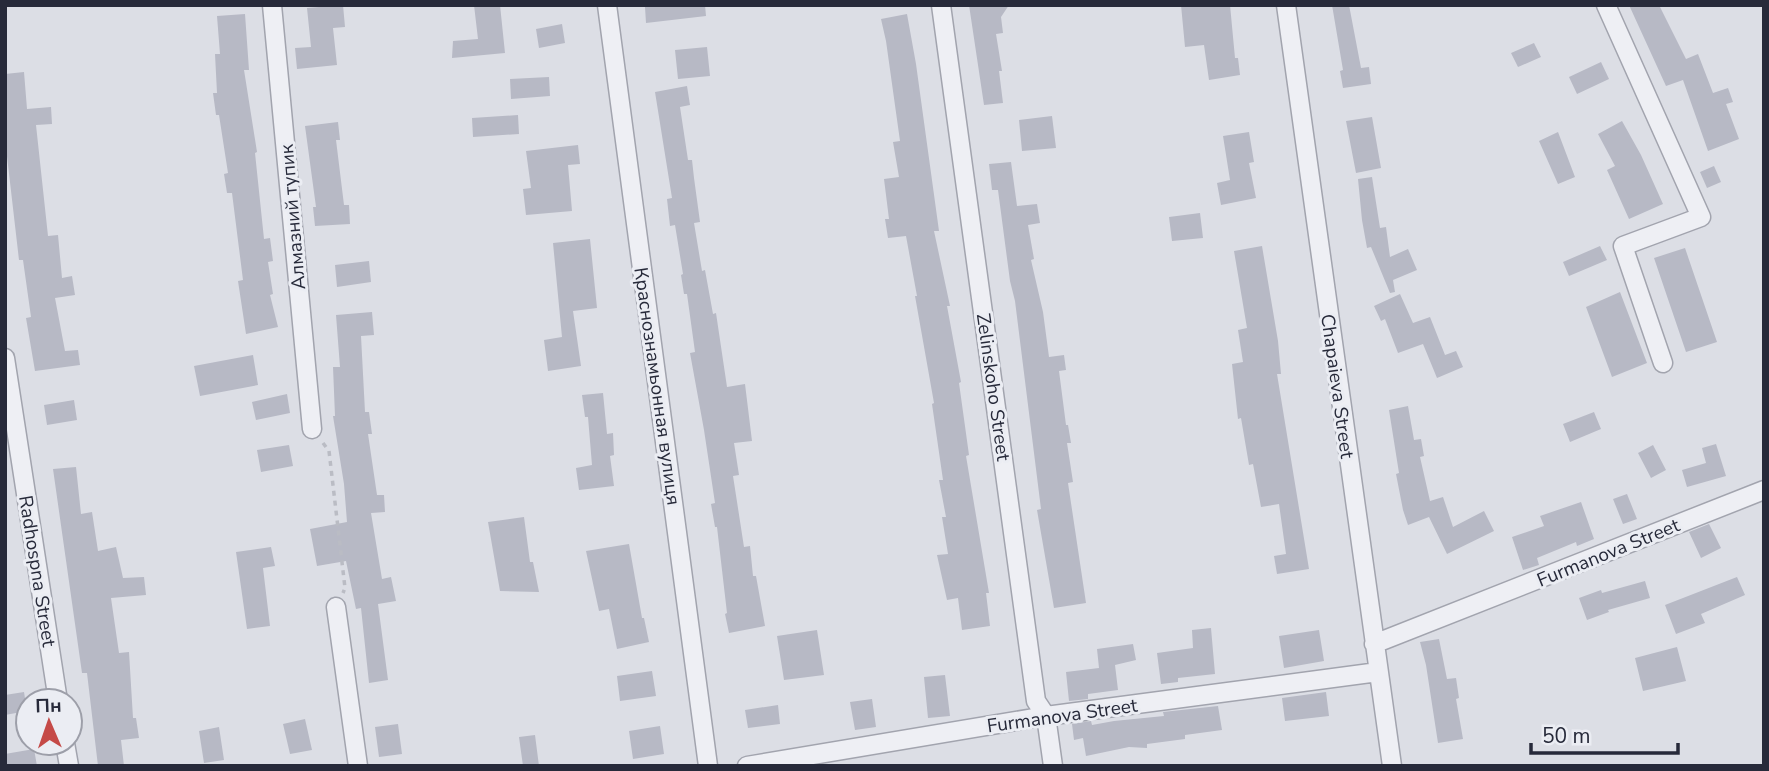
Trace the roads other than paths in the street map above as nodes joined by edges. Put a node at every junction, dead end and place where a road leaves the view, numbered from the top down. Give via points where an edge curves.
1 (272, 5) edge
2 (607, 5) edge
3 (942, 5) edge
4 (1286, 5) edge
5 (1606, 5) edge
6 (5, 358) edge
7 (1663, 363) dead end
8 (312, 429) road end
9 (1764, 490) edge
10 (336, 607) road end
11 (1374, 644) junction
12 (1378, 672) junction
13 (56, 687) edge
14 (1046, 716) junction
15 (358, 766) edge
16 (708, 766) edge
17 (747, 766) edge
18 (1053, 766) edge
19 (1392, 766) edge

1 - 8 street, Алмазний тупик
2 - 16 street, Краснознамьонная вулиця
3 - 14 street, Zelinskoho Street via 1036,701
4 - 11 street, Chapaieva Street
5 - 7 street via 1701,217 1623,246
6 - 13 street, Radhospna Street
9 - 11 street, Furmanova Street
10 - 15 street
11 - 12 street, Chapaieva Street
12 - 14 street, Furmanova Street
12 - 19 street, Chapaieva Street
14 - 17 street, Furmanova Street
14 - 18 street, Zelinskoho Street

